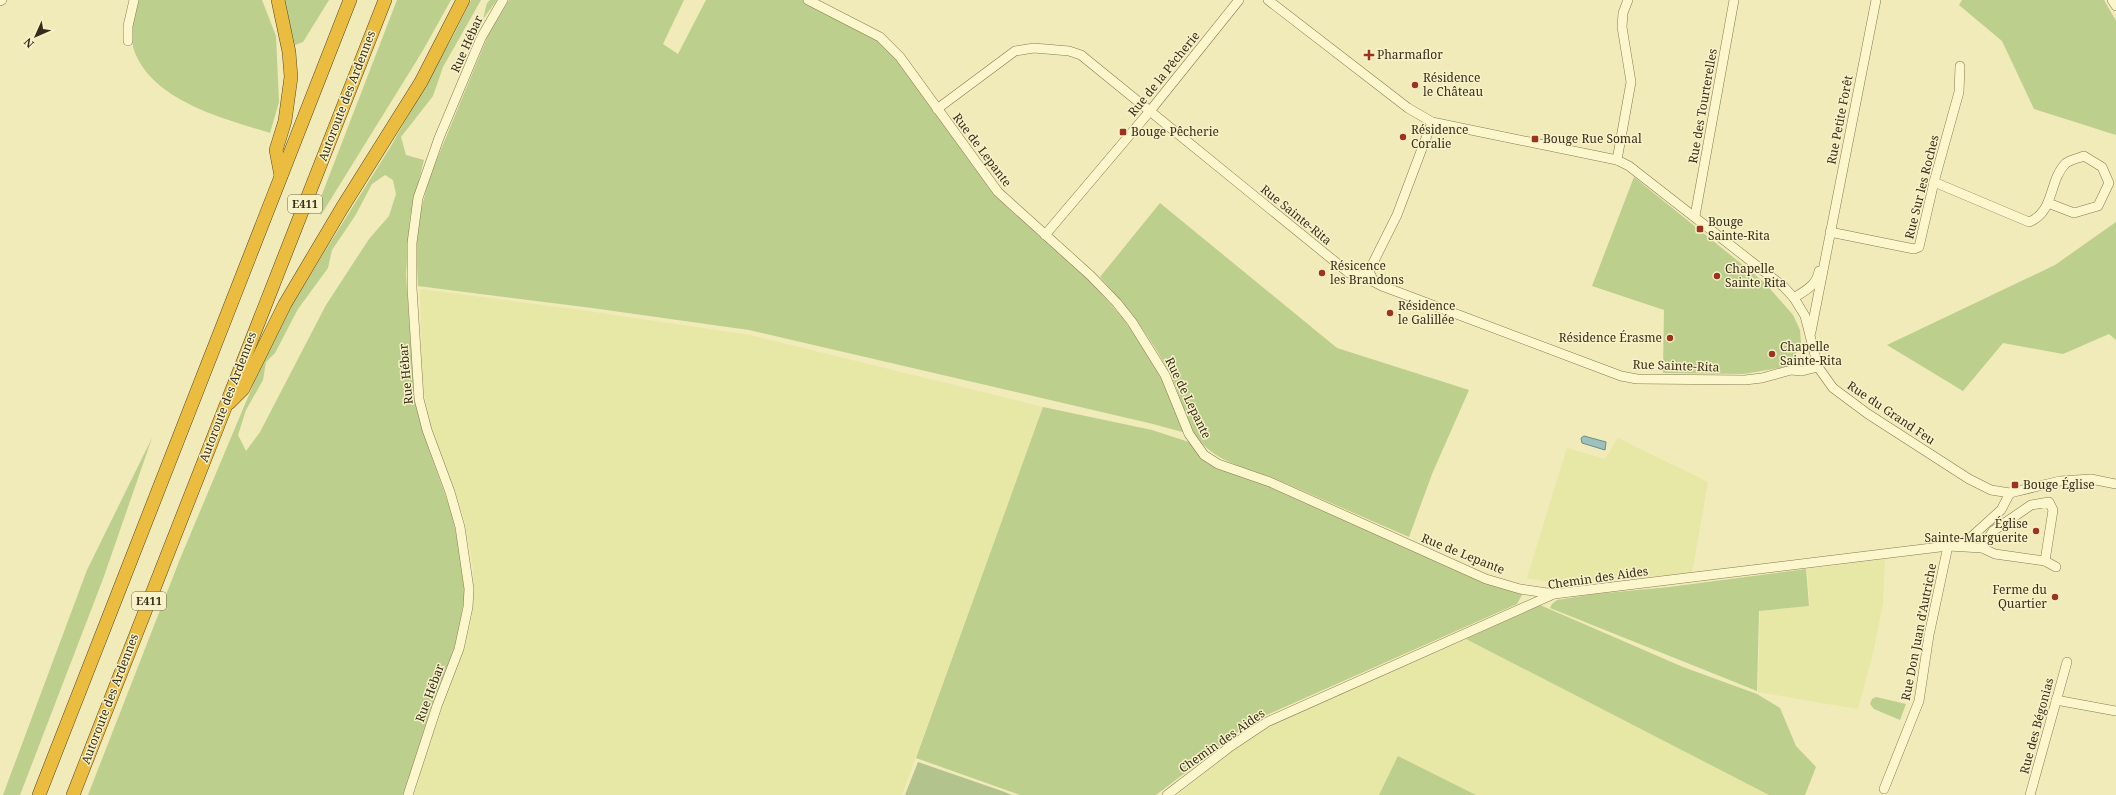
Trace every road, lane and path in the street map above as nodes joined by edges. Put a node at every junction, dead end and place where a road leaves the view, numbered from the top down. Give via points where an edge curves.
1 (134, 0) edge
2 (278, 0) edge
3 (350, 0) edge
4 (385, 0) edge
5 (463, 0) edge
6 (503, 0) edge
7 (808, 0) edge
8 (1239, 0) edge
9 (1268, 0) edge
10 (1628, 0) edge
11 (1734, 0) edge
12 (1876, 0) edge
13 (2112, 0) edge
14 (2116, 6) edge
15 (128, 41) dead end
16 (1960, 66) dead end
17 (936, 110) junction
18 (1150, 111) junction
19 (1432, 122) junction
20 (1617, 160) junction
21 (281, 176) junction
22 (1934, 182) junction
23 (2048, 203) junction
24 (1696, 216) junction
25 (1830, 232) junction
26 (1045, 235) junction
27 (1828, 244) junction
28 (1369, 271) junction
29 (1794, 298) junction
30 (1810, 336) junction
31 (1818, 367) junction
32 (224, 407) junction
33 (2116, 484) edge
34 (2010, 493) junction
35 (1952, 546) junction
36 (1982, 548) junction
37 (2044, 561) junction
38 (2056, 567) dead end
39 (1554, 594) junction
40 (2066, 662) dead end
41 (2056, 700) junction
42 (2116, 711) edge
43 (1884, 789) dead end
44 (39, 795) edge
45 (73, 795) edge
46 (408, 795) edge
47 (1167, 795) edge
48 (2030, 795) edge

1 - 15 street via 128,26
2 - 21 highway via 290,52 291,77 285,121 276,150
3 - 21 highway, E411
4 - 32 highway, Autoroute des Ardennes / E411
5 - 32 highway via 422,82 285,304 242,389
6 - 46 street, Rue Hébar via 481,38 439,138 418,198 412,243 418,399 460,527 469,589 459,649
7 - 17 street, Rue de Lepante via 880,37 900,57
8 - 18 street, Rue de la Pêcherie
9 - 19 street, Rue du Grand Feu via 1408,108
10 - 20 street via 1623,13 1622,27 1631,82
11 - 24 street, Rue des Tourterelles
12 - 25 street, Rue Petite Forêt
13 - 14 street
16 - 22 street, Rue Sur les Roches via 1959,92
17 - 18 street, Rue Sainte-Rita via 1015,52 1034,48 1069,51 1081,55
17 - 26 street, Rue de Lepante via 998,192
18 - 26 street, Rue de la Pêcherie
18 - 28 street, Rue Sainte-Rita via 1349,273 1360,276
19 - 20 street, Rue du Grand Feu
19 - 28 street via 1398,215
20 - 24 street, Rue du Grand Feu via 1629,166
21 - 44 highway, E411
22 - 23 street via 2028,222 2039,218
22 - 25 street, Rue Sur les Roches via 1920,248 1914,249
23 - 23 street via 2057,175 2067,162 2084,156 2102,167 2109,183 2098,206 2074,213
24 - 29 street, Rue du Grand Feu via 1779,282
25 - 27 street, Rue Petite Forêt
26 - 39 street, Rue de Lepante via 1091,276 1132,322 1165,375 1194,443 1218,464 1270,482 1486,579 1520,589
27 - 29 street, Rue Petite Forêt via 1822,251 1818,279 1813,286
27 - 30 street, Rue Petite Forêt
28 - 31 street, Rue Sainte-Rita via 1374,282 1382,286 1621,376 1637,379 1745,380
29 - 30 street, Rue du Grand Feu via 1806,316
30 - 31 street, Rue du Grand Feu
31 - 34 street, Rue du Grand Feu via 1833,388 1868,414 1969,479 1991,490
32 - 45 highway, Autoroute des Ardennes / E411
33 - 34 street, Rue du Grand Feu via 2091,479 2060,480
34 - 35 street, Chemin des Aides via 2001,510 1969,539
35 - 36 street
35 - 39 street, Chemin des Aides
35 - 43 street, Rue Don Juan d'Autriche via 1929,635 1919,702
36 - 37 street via 1995,554
36 - 37 street via 1993,531 2031,505 2049,502 2053,510
37 - 38 street
39 - 47 street, Chemin des Aides via 1267,722
40 - 41 street, Rue des Bégonias
41 - 42 street
41 - 48 street, Rue des Bégonias

